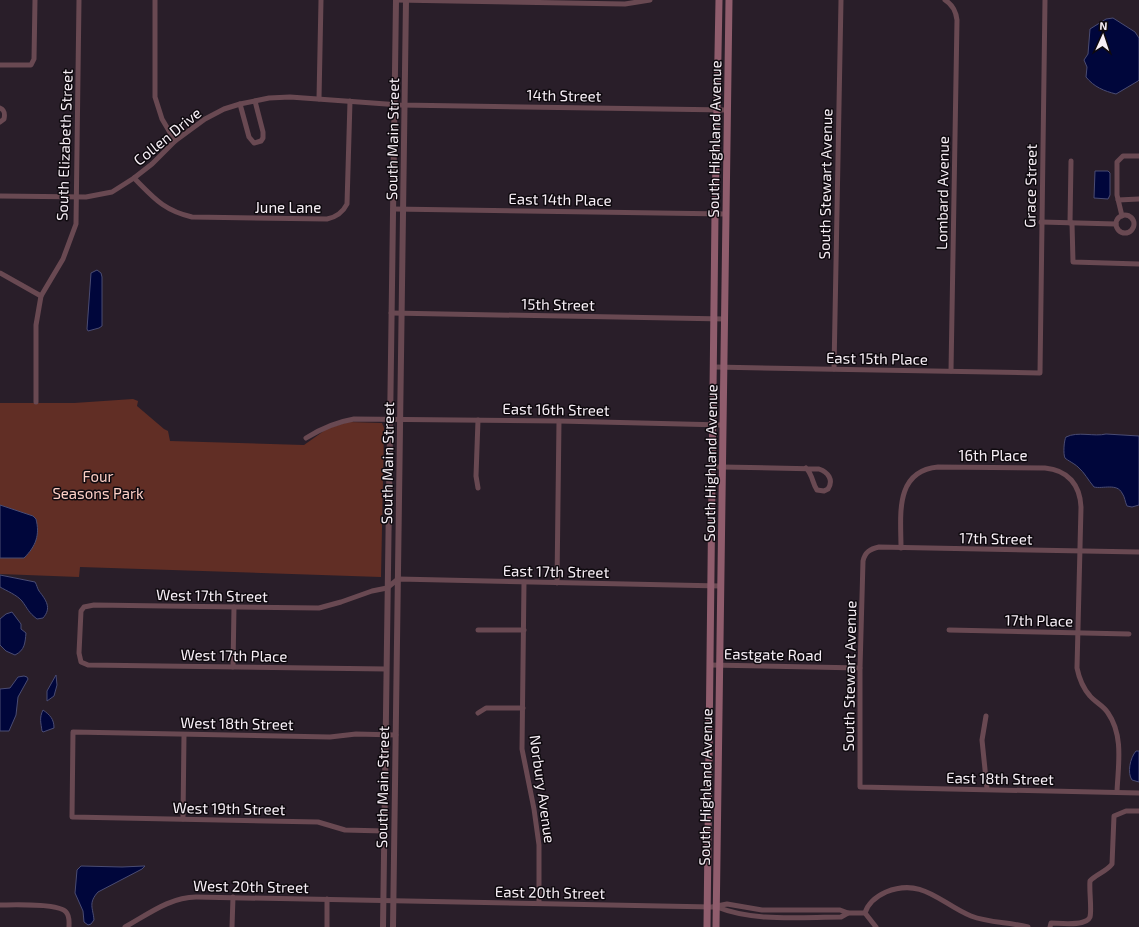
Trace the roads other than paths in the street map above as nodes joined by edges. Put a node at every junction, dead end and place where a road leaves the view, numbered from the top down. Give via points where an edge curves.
1 (35, 0) edge
2 (79, 0) edge
3 (156, 0) edge
4 (320, 0) edge
5 (396, 0) edge
6 (406, 0) edge
7 (650, 0) edge
8 (719, 0) edge
9 (729, 0) edge
10 (841, 0) edge
11 (945, 0) edge
12 (1045, 0) edge
13 (0, 65) edge
14 (319, 99) junction
15 (255, 101) junction
16 (350, 101) junction
17 (240, 104) junction
18 (400, 105) junction
19 (0, 108) edge
20 (717, 110) junction
21 (727, 110) junction
22 (0, 122) edge
23 (175, 141) junction
24 (1139, 156) edge
25 (1071, 161) dead end
26 (134, 178) junction
27 (0, 196) edge
28 (76, 196) junction
29 (1139, 198) edge
30 (1118, 200) junction
31 (393, 208) junction
32 (404, 209) junction
33 (715, 214) junction
34 (726, 214) junction
35 (1122, 216) junction
36 (1041, 222) junction
37 (1071, 223) junction
38 (1116, 224) junction
39 (1137, 225) edge
40 (1139, 264) edge
41 (0, 273) edge
42 (41, 296) junction
43 (392, 313) junction
44 (401, 313) junction
45 (714, 318) junction
46 (725, 319) junction
47 (714, 367) junction
48 (724, 368) junction
49 (834, 369) junction
50 (951, 371) junction
51 (1040, 373) joint
52 (36, 402) dead end
53 (390, 419) junction
54 (400, 419) junction
55 (478, 420) junction
56 (559, 421) junction
57 (712, 425) junction
58 (723, 425) junction
59 (306, 438) dead end
60 (712, 467) junction
61 (722, 467) junction
62 (806, 468) junction
63 (478, 488) dead end
64 (901, 548) junction
65 (1079, 551) junction
66 (1139, 552) edge
67 (863, 564) joint
68 (524, 582) junction
69 (558, 583) junction
70 (392, 584) junction
71 (711, 586) junction
72 (721, 586) junction
73 (234, 607) junction
74 (478, 630) dead end
75 (524, 630) junction
76 (949, 630) dead end
77 (1077, 633) junction
78 (1129, 634) dead end
79 (81, 662) joint
80 (710, 665) junction
81 (720, 665) junction
82 (233, 667) junction
83 (860, 668) junction
84 (386, 669) junction
85 (523, 708) junction
86 (478, 714) dead end
87 (986, 716) dead end
88 (184, 735) junction
89 (385, 735) junction
90 (396, 735) junction
91 (860, 787) joint
92 (987, 790) junction
93 (1117, 792) junction
94 (1139, 793) edge
95 (1139, 811) edge
96 (72, 817) joint
97 (183, 819) junction
98 (384, 831) junction
99 (233, 897) junction
100 (327, 899) junction
101 (383, 901) junction
102 (394, 901) junction
103 (539, 904) junction
104 (0, 905) edge
105 (707, 907) junction
106 (716, 907) junction
107 (762, 910) junction
108 (790, 910) junction
109 (848, 913) junction
110 (865, 913) junction
111 (762, 917) junction
112 (790, 917) junction
113 (135, 921) junction
114 (69, 924) edge
115 (125, 927) edge
116 (138, 927) edge
117 (232, 927) edge
118 (327, 927) edge
119 (383, 927) edge
120 (393, 927) edge
121 (707, 927) edge
122 (716, 927) edge
123 (876, 927) edge
124 (1028, 927) edge
125 (1050, 927) edge

1 - 13 street via 34,59 30,65
2 - 28 street, South Elizabeth Street
3 - 23 street via 155,97 162,119
4 - 14 street
5 - 6 street
5 - 18 street, South Main Street
6 - 7 street via 625,4
6 - 18 street, South Main Street
8 - 20 main road, South Highland Avenue
9 - 21 main road, South Highland Avenue
10 - 49 street, South Stewart Avenue
11 - 50 street, Lombard Avenue via 951,4 956,14
12 - 36 street, Grace Street
14 - 15 street, Collen Drive via 276,97
14 - 16 street, Collen Drive
15 - 17 street, Collen Drive
15 - 17 street via 263,134 258,143 254,143 249,137
16 - 18 street, Collen Drive
16 - 26 street, June Lane via 347,204 334,217 192,217 160,204
17 - 23 street, Collen Drive via 205,119
18 - 20 street, 14th Street
18 - 31 street, South Main Street
18 - 32 street, South Main Street
19 - 22 street via 5,115
20 - 21 street, 14th Street
20 - 33 main road, South Highland Avenue
21 - 34 main road, South Highland Avenue
23 - 26 street, Collen Drive
24 - 30 street via 1118,159
25 - 37 street
26 - 28 street, Collen Drive via 112,192 96,196
27 - 28 street, Collen Drive
28 - 42 street, South Elizabeth Street via 76,224 70,242
29 - 30 street
30 - 35 street
31 - 32 street, East 14th Place
31 - 43 street, South Main Street
32 - 33 street, East 14th Place
32 - 44 street, South Main Street
33 - 34 street, East 14th Place
33 - 45 main road, South Highland Avenue
34 - 46 main road, South Highland Avenue
35 - 38 street
35 - 39 street via 1131,218
36 - 37 street
36 - 51 street, Grace Street
37 - 38 street
37 - 40 street via 1073,262
38 - 39 street via 1124,233
41 - 42 street
42 - 52 street, South Elizabeth Street via 36,325
43 - 44 street, 15th Street
43 - 53 street, South Main Street
44 - 45 street, 15th Street
44 - 54 street, South Main Street
45 - 46 street, 15th Street
45 - 47 main road, South Highland Avenue
46 - 48 main road, South Highland Avenue
47 - 48 street, East 15th Place
47 - 57 main road, South Highland Avenue
48 - 49 street, East 15th Place
48 - 58 main road, South Highland Avenue
49 - 50 street, East 15th Place
50 - 51 street, East 15th Place
53 - 54 street, East 16th Street
53 - 59 street, East 16th Street via 341,421
53 - 70 street, South Main Street
54 - 55 street, East 16th Street
54 - 70 street, South Main Street
55 - 56 street, East 16th Street
55 - 63 street
56 - 57 street, East 16th Street
56 - 69 street
57 - 58 street, East 16th Street
57 - 60 main road, South Highland Avenue
58 - 61 main road, South Highland Avenue
60 - 61 street
60 - 71 main road, South Highland Avenue
61 - 62 street
61 - 72 main road, South Highland Avenue
62 - 62 street via 824,470 831,483 828,489 817,490
64 - 65 street, 17th Street
64 - 65 street, 16th Place via 902,495 907,485 922,471 938,467 1045,468 1061,472 1072,480 1078,489 1081,507
64 - 67 street, 17th Street via 872,548 865,554
65 - 66 street, 17th Street
65 - 77 street, 16th Place
67 - 83 street, South Stewart Avenue
68 - 69 street, East 17th Street
68 - 70 street, East 17th Street
68 - 75 street, Norbury Avenue
69 - 71 street, East 17th Street
70 - 73 street, West 17th Street via 319,608
70 - 84 street, South Main Street
70 - 90 street, South Main Street
71 - 72 street, East 17th Street
71 - 80 main road, South Highland Avenue
72 - 81 main road, South Highland Avenue
73 - 79 street, West 17th Street via 85,606 80,615
73 - 82 street
74 - 75 street
75 - 85 street, Norbury Avenue
76 - 77 street, 17th Place
77 - 78 street, 17th Place
77 - 93 street, 16th Place via 1077,668 1081,682 1090,696 1107,711 1118,734
79 - 82 street, West 17th Place via 88,665
80 - 81 street, Eastgate Road
80 - 105 main road, South Highland Avenue
81 - 83 street, Eastgate Road
81 - 106 main road, South Highland Avenue
82 - 84 street, West 17th Place
83 - 91 street, South Stewart Avenue
84 - 89 street, South Main Street
85 - 86 street via 486,708
85 - 103 street, Norbury Avenue via 522,749 539,845
87 - 92 street via 982,740
88 - 89 street, West 18th Street
88 - 96 street, West 18th Street via 73,732
88 - 97 street
89 - 90 street, West 18th Street
89 - 98 street, South Main Street
90 - 102 street, South Main Street
91 - 92 street, East 18th Street
92 - 93 street, East 18th Street
93 - 94 street, East 18th Street
95 - 125 street via 1126,811 1114,816 1112,864 1090,881 1090,917 1080,923 1051,923
96 - 97 street, West 19th Street
97 - 98 street, West 19th Street via 318,822 345,830
98 - 101 street, South Main Street
99 - 100 street, West 20th Street
99 - 113 street, West 20th Street via 182,898
99 - 117 street
100 - 101 street, West 20th Street
100 - 118 street
101 - 102 street, East 20th Street
101 - 119 street, South Main Street
102 - 103 street, East 20th Street
102 - 120 street, South Main Street
103 - 105 street, East 20th Street
104 - 114 street via 56,906 66,911
105 - 106 street, East 20th Street
105 - 121 main road, South Highland Avenue
106 - 107 street via 727,904
106 - 111 street
106 - 122 main road, South Highland Avenue
107 - 108 street
107 - 111 street
108 - 109 street via 840,910
108 - 112 street
109 - 110 street
109 - 112 street via 841,917
110 - 123 street
110 - 124 street via 868,905 881,894 907,888 924,890 970,916
111 - 112 street
113 - 115 street, West 20th Street
113 - 116 street

